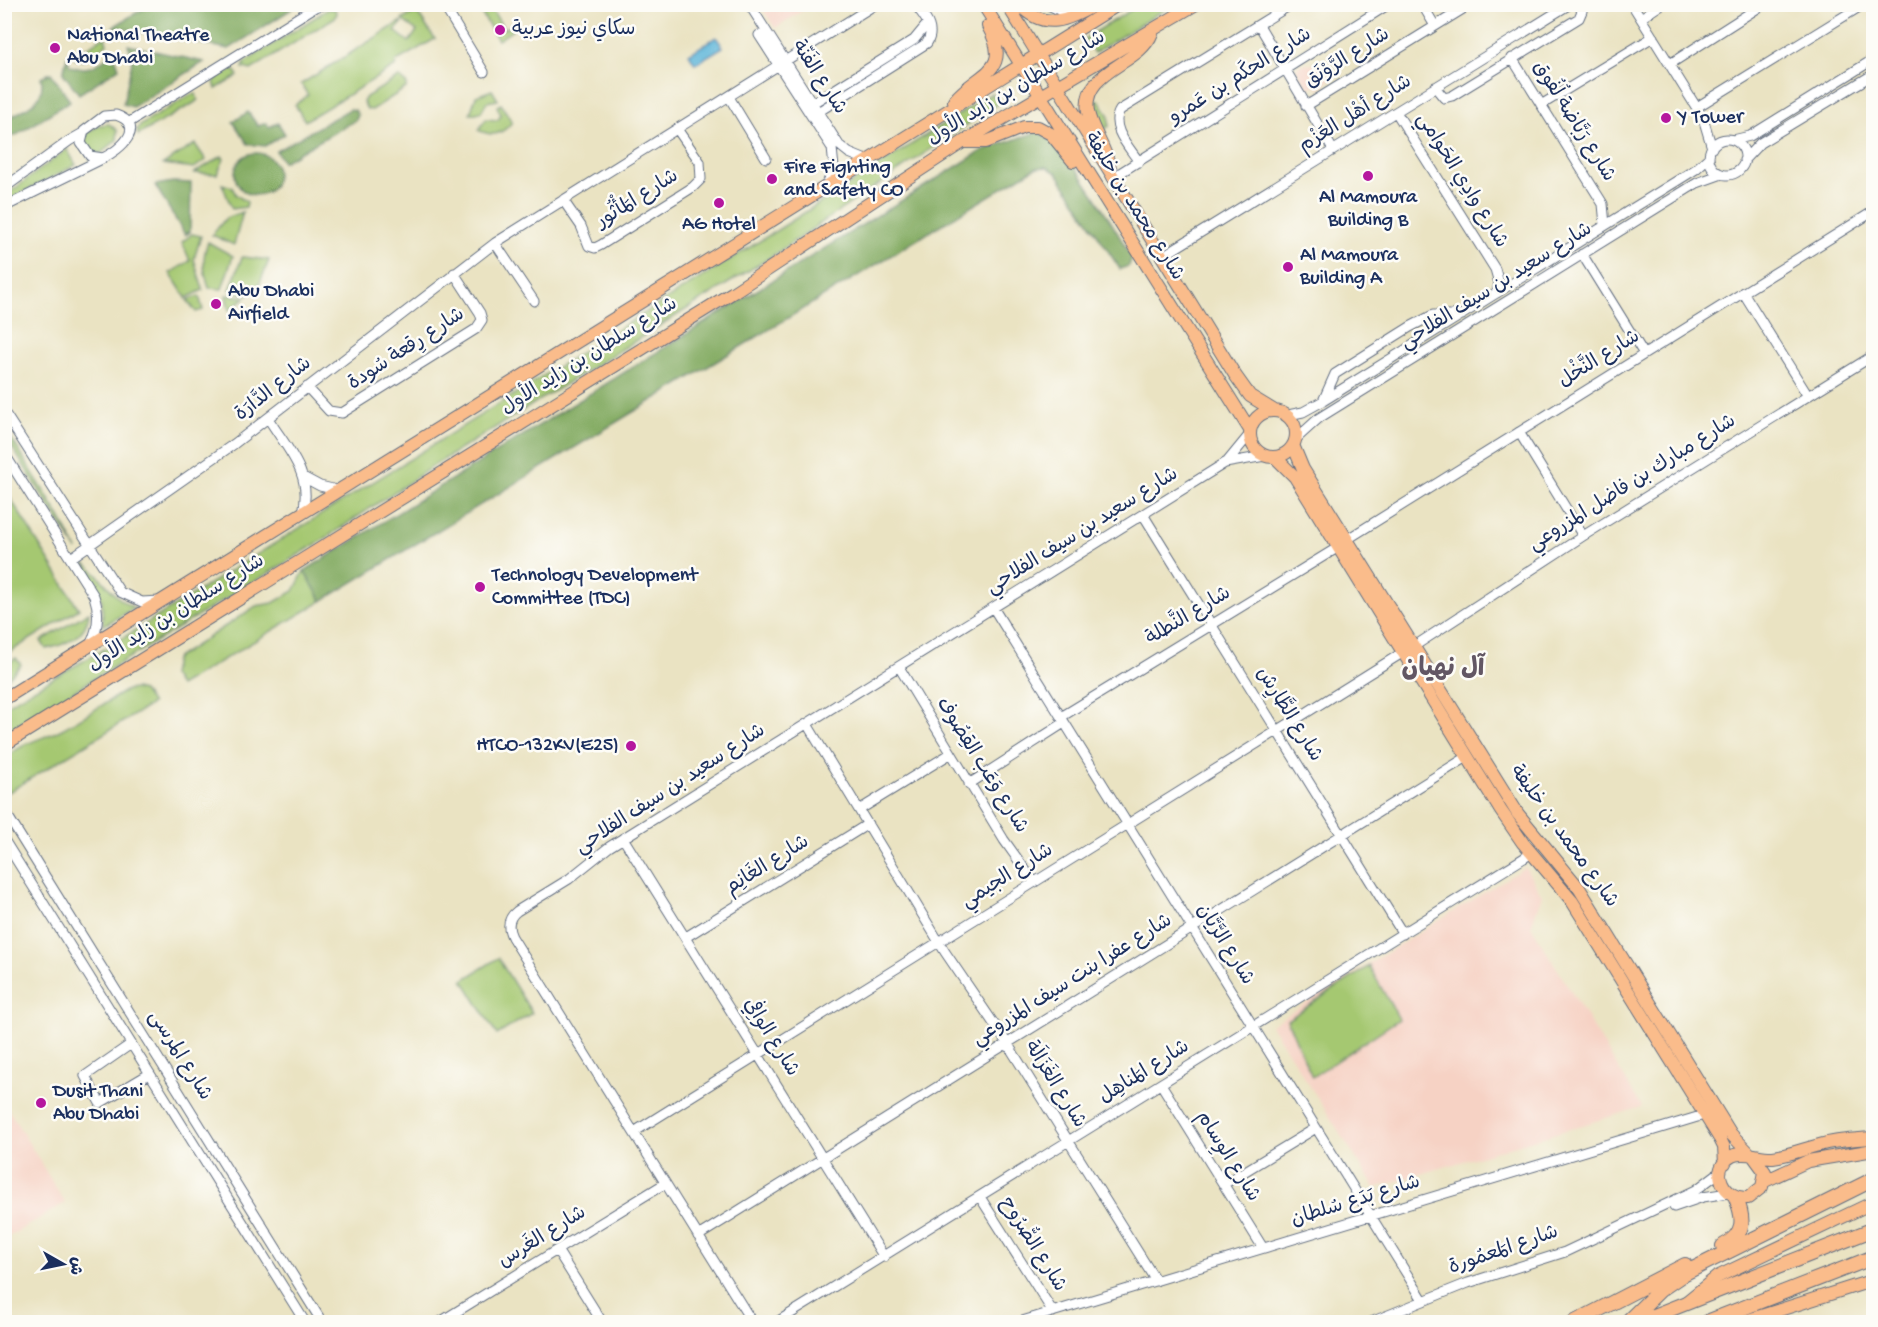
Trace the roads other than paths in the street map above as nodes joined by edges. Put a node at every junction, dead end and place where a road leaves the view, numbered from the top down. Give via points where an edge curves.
1 (327, 4) edge
2 (443, 4) edge
3 (749, 4) edge
4 (876, 4) edge
5 (915, 4) edge
6 (976, 4) edge
7 (983, 4) edge
8 (1007, 4) edge
9 (1019, 4) edge
10 (1046, 4) edge
11 (1078, 4) edge
12 (1096, 4) edge
13 (1119, 4) edge
14 (1196, 4) edge
15 (1292, 4) edge
16 (1389, 4) edge
17 (1422, 4) edge
18 (1471, 4) edge
19 (1570, 4) edge
20 (1580, 4) edge
21 (1632, 4) edge
22 (1662, 4) edge
23 (1764, 4) edge
24 (1864, 4) edge
25 (315, 6) edge
26 (1641, 18) junction
27 (928, 23) junction
28 (1259, 25) junction
29 (1020, 26) junction
30 (1435, 26) junction
31 (1152, 32) junction
32 (759, 35) dead end
33 (1003, 36) junction
34 (1653, 37) junction
35 (1038, 56) junction
36 (1512, 58) junction
37 (1874, 59) edge
38 (782, 64) junction
39 (1670, 64) junction
40 (1021, 65) junction
41 (1285, 70) junction
42 (484, 72) dead end
43 (1874, 74) edge
44 (1056, 87) junction
45 (1435, 87) junction
46 (1040, 96) junction
47 (729, 97) junction
48 (813, 103) junction
49 (1541, 105) junction
50 (1306, 106) junction
51 (1697, 107) junction
52 (948, 111) junction
53 (818, 112) junction
54 (1396, 112) junction
55 (1703, 118) junction
56 (128, 123) junction
57 (677, 129) junction
58 (83, 134) junction
59 (1730, 140) junction
60 (963, 142) junction
61 (1333, 150) junction
62 (1711, 152) junction
63 (103, 158) junction
64 (766, 158) dead end
65 (866, 160) junction
66 (1744, 160) junction
67 (1139, 162) junction
68 (1722, 174) junction
69 (1112, 178) junction
70 (826, 186) junction
71 (1098, 187) junction
72 (4, 188) edge
73 (563, 200) junction
74 (1603, 204) junction
75 (4, 207) edge
76 (1874, 211) edge
77 (1621, 215) junction
78 (1605, 225) junction
79 (495, 243) junction
80 (1582, 254) junction
81 (1161, 257) junction
82 (1495, 269) junction
83 (454, 273) junction
84 (1516, 281) junction
85 (1743, 292) junction
86 (1497, 293) junction
87 (534, 301) dead end
88 (1462, 315) junction
89 (1644, 354) junction
90 (1874, 355) edge
91 (307, 387) junction
92 (1808, 396) junction
93 (1323, 401) junction
94 (1273, 410) junction
95 (4, 412) edge
96 (1288, 415) junction
97 (268, 418) junction
98 (1250, 432) junction
99 (1518, 432) junction
100 (1295, 442) junction
101 (4, 453) edge
102 (1270, 456) junction
103 (1225, 463) junction
104 (305, 478) junction
105 (337, 490) junction
106 (303, 512) junction
107 (1144, 516) junction
108 (1583, 536) junction
109 (1342, 544) junction
110 (91, 545) junction
111 (70, 558) junction
112 (160, 602) junction
113 (994, 609) junction
114 (1210, 624) junction
115 (89, 646) junction
116 (1408, 650) junction
117 (899, 667) junction
118 (4, 699) edge
119 (1063, 720) junction
120 (807, 724) junction
121 (1277, 731) junction
122 (4, 745) edge
123 (950, 754) junction
124 (1467, 757) junction
125 (969, 784) junction
126 (4, 810) edge
127 (859, 810) junction
128 (868, 824) junction
129 (1127, 824) junction
130 (1341, 835) junction
131 (623, 838) junction
132 (4, 840) edge
133 (30, 852) junction
134 (1532, 853) junction
135 (17, 859) junction
136 (1034, 882) junction
137 (1192, 928) junction
138 (1403, 933) junction
139 (686, 937) junction
140 (939, 941) junction
141 (88, 945) junction
142 (76, 952) junction
143 (114, 986) junction
144 (100, 994) junction
145 (1253, 1027) junction
146 (1007, 1043) junction
147 (131, 1044) junction
148 (758, 1053) junction
149 (149, 1074) junction
150 (1161, 1084) junction
151 (1704, 1115) junction
152 (1316, 1128) junction
153 (634, 1132) junction
154 (1874, 1138) edge
155 (1068, 1142) junction
156 (1874, 1150) edge
157 (1752, 1156) junction
158 (822, 1158) junction
159 (205, 1163) junction
160 (1723, 1167) junction
161 (1874, 1179) edge
162 (1765, 1181) junction
163 (664, 1184) junction
164 (1224, 1184) junction
165 (241, 1189) junction
166 (1732, 1195) junction
167 (980, 1197) junction
168 (1874, 1203) edge
169 (1649, 1214) junction
170 (1371, 1216) junction
171 (1874, 1229) edge
172 (698, 1236) junction
173 (1263, 1248) junction
174 (557, 1250) junction
175 (884, 1257) junction
176 (1874, 1257) edge
177 (1874, 1280) edge
178 (1156, 1281) junction
179 (1423, 1300) junction
180 (1683, 1305) junction
181 (1053, 1312) junction
182 (453, 1319) edge
183 (305, 1323) edge
184 (322, 1323) edge
185 (440, 1323) edge
186 (603, 1323) edge
187 (752, 1323) edge
188 (777, 1323) edge
189 (1019, 1323) edge
190 (1371, 1323) edge
191 (1575, 1323) edge
192 (1627, 1323) edge
193 (1638, 1323) edge
194 (1707, 1323) edge
195 (1742, 1323) edge

1 - 25 street
2 - 42 street
3 - 38 street, شارع الفَنّة
4 - 38 street, شارع الدَّارَة
5 - 27 street
6 - 52 main road via 996,43 998,56 991,70 957,97
7 - 33 main road, شارع محمد بن خليفة
8 - 29 main road, شارع محمد بن خليفة
9 - 12 main road via 1039,19 1058,21 1071,19
10 - 11 street via 1056,10
13 - 35 main road, شارع سلطان بن زايد الأول
14 - 31 main road, شارع سلطان بن زايد الأول
15 - 28 street
16 - 41 street, شارع الحكَم بن عَمرو
17 - 30 street
18 - 30 street, شارع الرَّوْنَق
19 - 45 street, شارع أهْل العَزْم
20 - 36 street via 1579,18
21 - 26 street
22 - 26 street
23 - 39 street
24 - 51 street
25 - 56 street
26 - 34 street
27 - 48 street via 914,40
27 - 53 street via 931,37 925,45
28 - 41 street
28 - 67 street via 1120,110 1117,127
29 - 33 main road via 1017,36
29 - 35 main road, شارع محمد بن خليفة
30 - 50 street, شارع الرَّوْنَق
31 - 44 main road, شارع سلطان بن زايد الأول
31 - 69 main road via 1140,51 1095,83 1088,98 1089,116 1107,155
32 - 38 street, شارع الفَنّة
33 - 40 main road, شارع محمد بن خليفة
34 - 39 street
34 - 49 street
35 - 40 main road, شارع سلطان بن زايد الأول
35 - 44 main road, شارع محمد بن خليفة
36 - 45 street via 1450,98 1442,96
36 - 49 street, شارع رَبَّاضة لُفُوق
37 - 59 street via 1750,136
38 - 47 street, شارع الدَّارَة
38 - 48 street, شارع الفَنّة
38 - 70 street, شارع الفَنّة via 832,148 834,168
39 - 51 street
40 - 46 main road, شارع محمد بن خليفة
40 - 52 main road, شارع سلطان بن زايد الأول
41 - 50 street
41 - 67 street, شارع الحكَم بن عَمرو
43 - 66 street via 1760,143
44 - 46 main road, شارع سلطان بن زايد الأول
44 - 69 main road, شارع محمد بن خليفة
45 - 54 street, شارع أهْل العَزْم
46 - 60 main road, شارع سلطان بن زايد الأول
46 - 71 main road, شارع محمد بن خليفة
47 - 57 street, شارع الدَّارَة
47 - 64 street
48 - 53 street, شارع الفَنّة
49 - 74 street, شارع رَبَّاضة لُفُوق
50 - 61 street
51 - 55 street
52 - 65 main road, شارع سلطان بن زايد الأول
53 - 65 street, شارع الفَنّة via 843,150
54 - 61 street, شارع أهْل العَزْم
54 - 82 street, شارع وادِي الحَوامي
55 - 59 street
55 - 62 street
56 - 58 street via 110,115 86,128
56 - 63 street via 127,141
57 - 73 street, شارع الدَّارَة
57 - 73 street, شارع المَأْثُور via 700,162 701,179 601,245 589,246
58 - 63 street via 84,151
58 - 72 street
59 - 62 street via 1717,142
59 - 66 street via 1742,148
60 - 71 main road via 986,142 1024,127 1038,127 1051,134
60 - 122 main road, شارع سلطان بن زايد الأول via 732,293
61 - 81 street, شارع أهْل العَزْم
62 - 68 street via 1713,168
62 - 77 street, شارع سعيد بن سيف الفلاحي via 1695,170
63 - 75 street
65 - 70 main road, شارع سلطان بن زايد الأول
66 - 68 street via 1736,172
67 - 69 street, شارع الحكَم بن عَمرو
68 - 80 street, شارع سعيد بن سيف الفلاحي via 1703,179
69 - 81 main road, شارع محمد بن خليفة
70 - 105 main road, شارع سلطان بن زايد الأول
71 - 98 main road, شارع محمد بن خليفة
73 - 79 street, شارع الدَّارَة
74 - 77 street, شارع رَبَّاضة لُفُوق
74 - 78 street, شارع رَبَّاضة لُفُوق
76 - 85 street, شارع النَّخْل
77 - 78 street, شارع سعيد بن سيف الفلاحي
78 - 84 street, شارع سعيد بن سيف الفلاحي
79 - 83 street, شارع الدَّارَة
79 - 87 street
80 - 89 street
80 - 100 street, شارع سعيد بن سيف الفلاحي via 1319,418
81 - 94 main road, شارع محمد بن خليفة via 1244,389
82 - 84 street, شارع وادِي الحَوامي
82 - 86 street, شارع وادِي الحَوامي
83 - 91 street, شارع الدَّارَة
83 - 91 street, شارع رِقعة سُودة via 480,313 481,323 476,329 342,413 329,411
84 - 86 street, شارع سعيد بن سيف الفلاحي
85 - 89 street, شارع النَّخْل
85 - 92 street
86 - 88 street, شارع سعيد بن سيف الفلاحي
88 - 93 street, شارع سعيد بن سيف الفلاحي
88 - 93 street, شارع سعيد بن سيف الفلاحي via 1433,315 1410,327 1335,374
89 - 99 street, شارع النَّخْل
90 - 92 street, شارع مبارك بن فاضل المزروعي
91 - 97 street, شارع الدَّارَة
92 - 108 street, شارع مبارك بن فاضل المزروعي
93 - 96 street, شارع سعيد بن سيف الفلاحي
94 - 96 main road
94 - 98 main road via 1256,418
95 - 110 street
96 - 100 main road via 1293,422
97 - 104 street
97 - 110 street, شارع الدَّارَة
98 - 102 main road via 1254,447
98 - 103 street, شارع سعيد بن سيف الفلاحي
99 - 108 street
99 - 109 street, شارع النَّخْل
100 - 102 main road via 1286,453
100 - 109 main road, شارع محمد بن خليفة via 1303,469
101 - 111 street
102 - 103 street, شارع سعيد بن سيف الفلاحي
102 - 109 main road, شارع محمد بن خليفة via 1294,477
103 - 107 street, شارع سعيد بن سيف الفلاحي
104 - 105 street
104 - 106 street
105 - 106 main road, شارع سلطان بن زايد الأول
106 - 112 main road, شارع سلطان بن زايد الأول
107 - 113 street, شارع سعيد بن سيف الفلاحي
107 - 114 street, شارع الطَّارِش
108 - 116 street, شارع مبارك بن فاضل المزروعي
109 - 114 street, شارع النَّطلة
109 - 116 main road, شارع محمد بن خليفة
110 - 111 street, شارع الدَّارَة
110 - 112 street via 120,592 142,602
111 - 115 street via 97,604 98,626
112 - 115 main road, شارع سلطان بن زايد الأول
113 - 117 street, شارع سعيد بن سيف الفلاحي
113 - 119 street, شارع الرَّيَّان
114 - 119 street, شارع النَّطلة
114 - 121 street, شارع الطَّارِش
115 - 118 main road, شارع سلطان بن زايد الأول
116 - 121 street, شارع الجيمي
116 - 124 main road, شارع محمد بن خليفة
116 - 157 main road, شارع محمد بن خليفة via 1518,814 1578,888 1731,1134
117 - 120 street, شارع سعيد بن سيف الفلاحي
117 - 123 street, شارع وَعَب القِصُوف
119 - 125 street, شارع النَّطلة
119 - 129 street, شارع الرَّيَّان
120 - 127 street, شارع الغَزَالَة
120 - 131 street, شارع سعيد بن سيف الفلاحي
121 - 129 street, شارع الجيمي
121 - 130 street, شارع الطَّارِش
123 - 125 street, شارع وَعَب القِصُوف
123 - 127 street
124 - 130 street, شارع عفرا بنت سيف المزروعي
124 - 134 main road, شارع محمد بن خليفة
125 - 136 street, شارع وَعَب القِصُوف
126 - 133 street, شارع المرسى
127 - 128 street, شارع الغَزَالَة
128 - 139 street, شارع الغَانِم
128 - 140 street, شارع الغَزَالَة
129 - 136 street, شارع الجيمي
129 - 137 street, شارع الرَّيَّان
130 - 137 street, شارع عفرا بنت سيف المزروعي
130 - 138 street, شارع الطَّارِش
131 - 139 street, شارع الوافِي
131 - 153 street, شارع سعيد بن سيف الفلاحي via 569,879 517,911 508,924 512,937
132 - 135 street, شارع المرسى
133 - 135 street
133 - 141 street, شارع المرسى
134 - 138 street, شارع المَناهِل
134 - 151 main road, شارع محمد بن خليفة via 1572,901
135 - 142 street, شارع المرسى
136 - 140 street, شارع الجيمي
137 - 145 street, شارع الرَّيَّان
137 - 146 street, شارع عفرا بنت سيف المزروعي
138 - 145 street, شارع المَناهِل
139 - 148 street, شارع الوافِي
140 - 146 street, شارع الغَزَالَة
140 - 148 street, شارع الجيمي
141 - 142 street
141 - 143 street, شارع المرسى
142 - 144 street, شارع المرسى
143 - 144 street
143 - 165 street, شارع المرسى
144 - 147 street, شارع المرسى
145 - 150 street, شارع المَناهِل
145 - 152 street, شارع الرَّيَّان
146 - 155 street, شارع الغَزَالَة
146 - 158 street, شارع عفرا بنت سيف المزروعي
147 - 149 street, شارع المرسى
147 - 149 street via 85,1076 100,1103
148 - 153 street, شارع الجيمي
148 - 158 street, شارع الوافِي
149 - 159 street, شارع المرسى
150 - 155 street, شارع المَناهِل
150 - 164 street, شارع الوِسام
151 - 160 main road, شارع محمد بن خليفة via 1724,1147
151 - 170 street, شارع بَدَع سُلطان
152 - 164 street
152 - 170 street, شارع الرَّيَّان
153 - 163 street, شارع سعيد بن سيف الفلاحي
154 - 157 main road via 1830,1142 1776,1156
155 - 167 street, شارع المَناهِل
155 - 178 street, شارع الغَزَالَة
156 - 162 main road via 1808,1161
157 - 160 main road via 1732,1156
157 - 162 main road via 1761,1163
158 - 172 street, شارع عفرا بنت سيف المزروعي
158 - 175 street, شارع الوافِي
159 - 165 street via 212,1165 230,1194
159 - 183 street, شارع المرسى
160 - 166 main road via 1722,1186
160 - 169 street, شارع المَعمُورة via 1702,1187
161 - 192 highway via 1685,1273 1654,1295
162 - 166 main road via 1754,1196
163 - 172 street, شارع سعيد بن سيف الفلاحي
163 - 174 street, شارع الغَرس
164 - 173 street, شارع الوِسام
165 - 184 street, شارع المرسى
166 - 169 street, شارع المَعمُورة via 1703,1197
166 - 191 highway via 1743,1222 1732,1241
167 - 175 street, شارع المَناهِل
167 - 181 street, شارع الصُّرُوح
168 - 180 main road via 1717,1276
169 - 179 street, شارع المَعمُورة via 1565,1252
170 - 173 street, شارع بَدَع سُلطان
170 - 179 street, شارع الرَّيَّان
171 - 180 highway
172 - 187 street, شارع سعيد بن سيف الفلاحي
173 - 178 street, شارع بَدَع سُلطان
174 - 182 street, شارع الغَرس
174 - 186 street
175 - 188 street, شارع المَناهِل
176 - 194 highway
177 - 195 main road
178 - 181 street, شارع بَدَع سُلطان
179 - 190 street, شارع المَعمُورة
180 - 193 highway
181 - 189 street, شارع بَدَع سُلطان
182 - 185 street, شارع الغَرس

